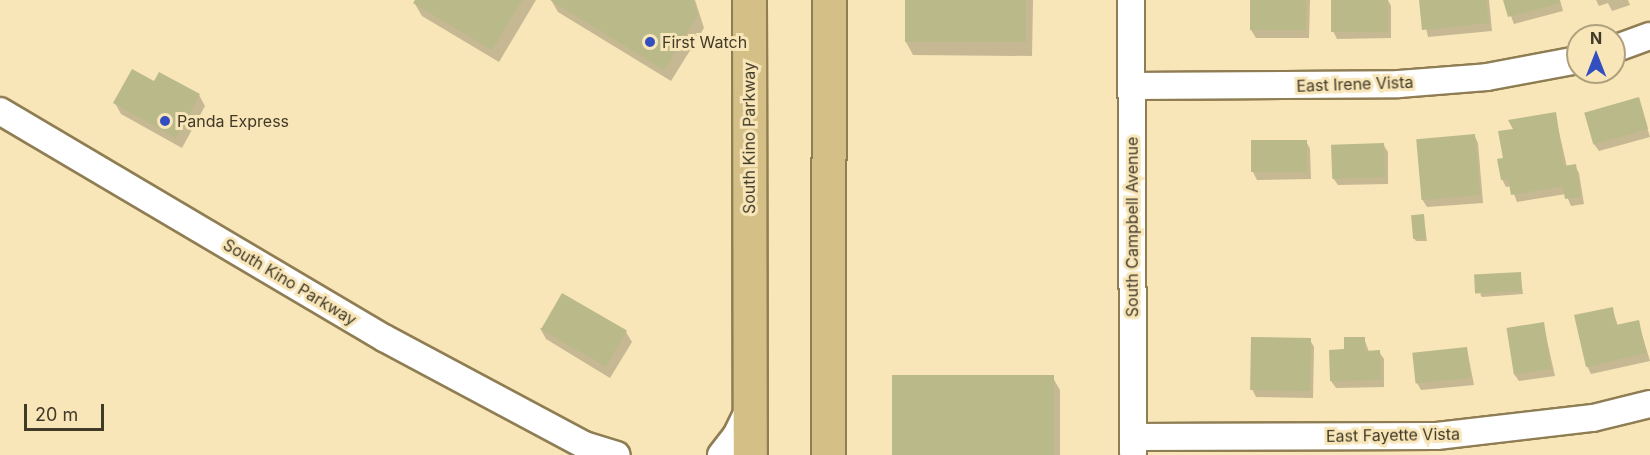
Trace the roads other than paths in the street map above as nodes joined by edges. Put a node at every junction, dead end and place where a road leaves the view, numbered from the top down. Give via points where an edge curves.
1 (749, 0) edge
2 (829, 0) edge
3 (1131, 0) edge
4 (1650, 36) edge
5 (1626, 45) edge
6 (1566, 62) edge
7 (1131, 86) junction
8 (0, 111) edge
9 (1650, 404) edge
10 (750, 406) junction
11 (1133, 446) edge
12 (590, 450) edge
13 (616, 455) edge
14 (721, 455) edge
15 (750, 455) edge
16 (828, 455) edge

1 - 10 main road, South Kino Parkway
2 - 16 main road
3 - 7 street, South Campbell Avenue
4 - 5 street
6 - 7 street, East Irene Vista via 1487,77 1399,84
7 - 11 street, South Campbell Avenue
8 - 12 street, South Kino Parkway via 384,338
9 - 11 street, East Fayette Vista via 1593,418 1437,436
10 - 14 street via 736,436
10 - 15 main road, South Kino Parkway
12 - 13 street, South Kino Parkway

